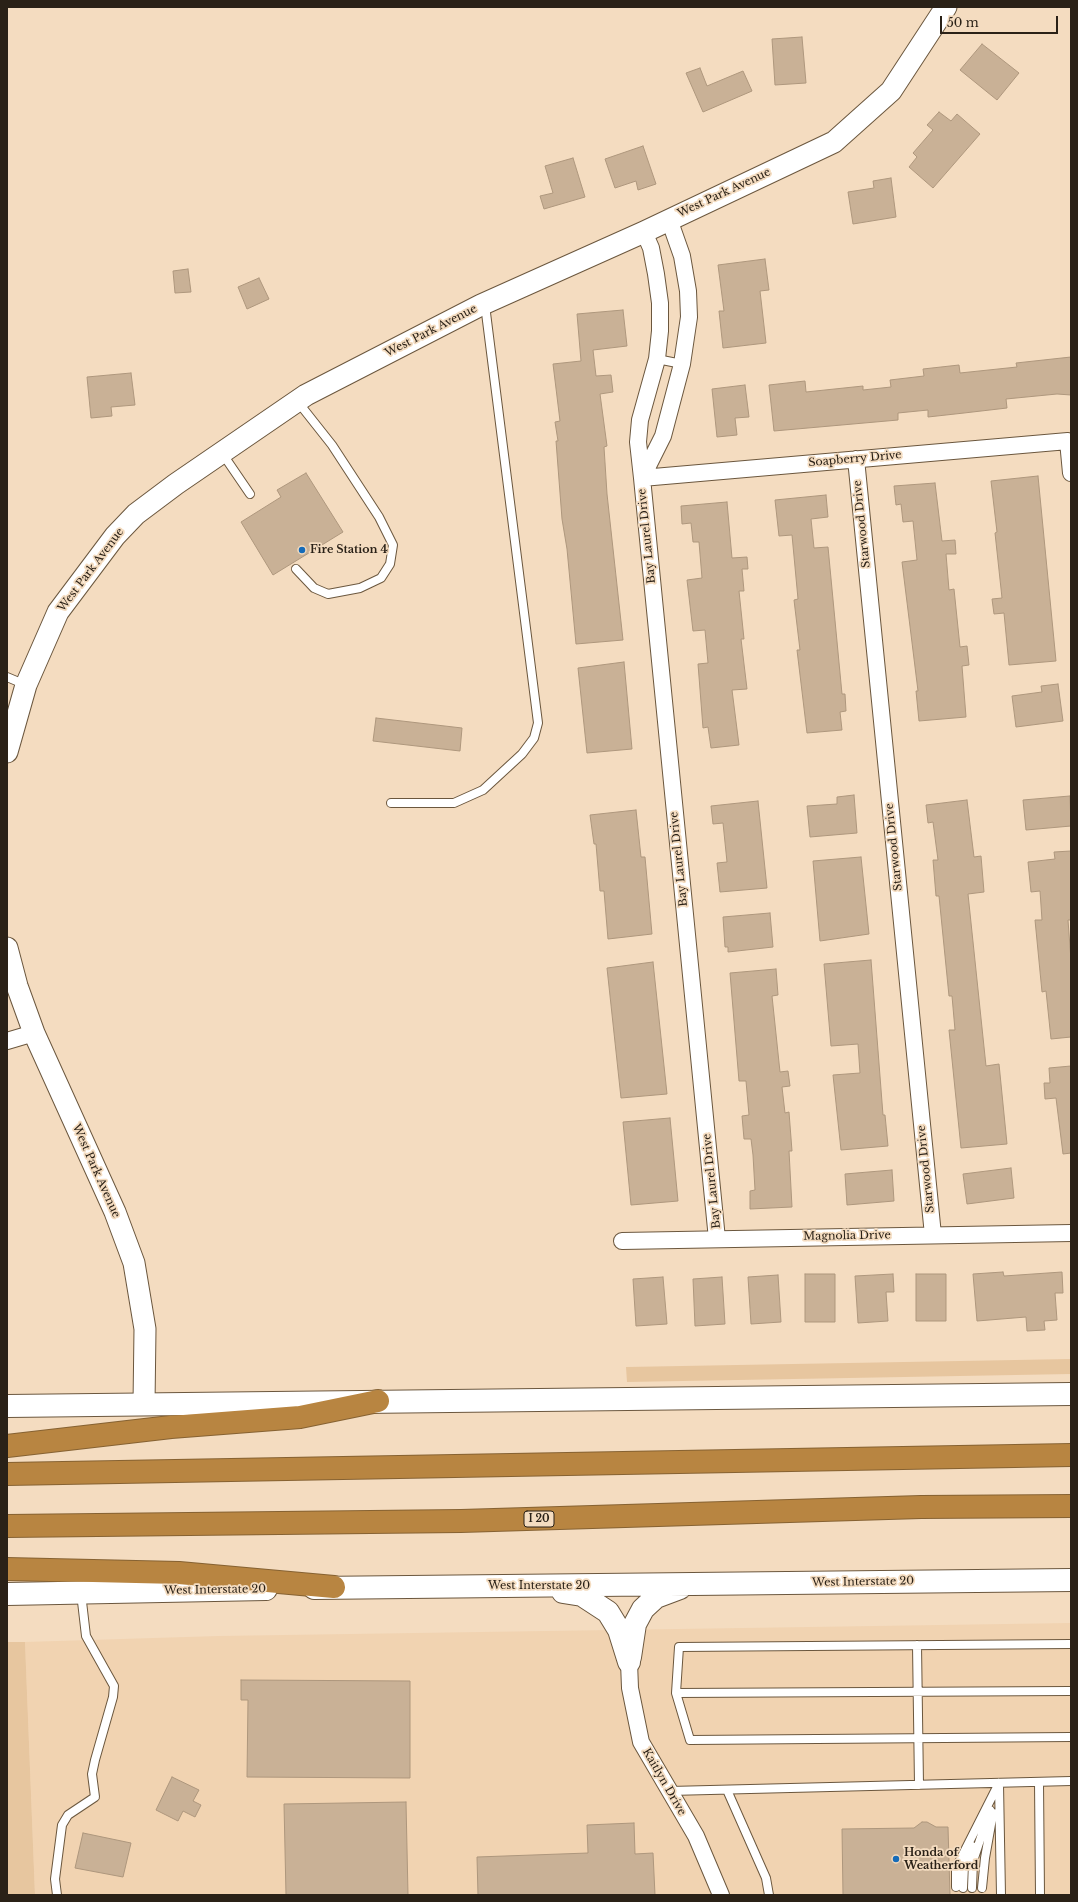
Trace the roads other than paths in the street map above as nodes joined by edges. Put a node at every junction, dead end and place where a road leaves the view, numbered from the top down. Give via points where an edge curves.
1 (946, 7) edge
2 (669, 219) junction
3 (644, 232) junction
4 (485, 304) junction
5 (657, 359) junction
6 (682, 364) junction
7 (298, 401) junction
8 (221, 452) junction
9 (856, 459) junction
10 (1071, 473) edge
11 (642, 478) junction
12 (250, 494) dead end
13 (296, 569) dead end
14 (7, 677) edge
15 (26, 685) junction
16 (7, 752) edge
17 (391, 803) dead end
18 (7, 948) edge
19 (34, 1033) junction
20 (7, 1041) edge
21 (1071, 1233) edge
22 (933, 1234) junction
23 (717, 1239) junction
24 (622, 1241) dead end
25 (1071, 1394) edge
26 (378, 1401) junction
27 (144, 1404) junction
28 (7, 1406) edge
29 (7, 1446) edge
30 (1071, 1455) edge
31 (7, 1474) edge
32 (1071, 1506) edge
33 (7, 1526) edge
34 (7, 1569) edge
35 (1071, 1580) edge
36 (705, 1583) junction
37 (531, 1586) junction
38 (334, 1587) junction
39 (81, 1592) junction
40 (7, 1594) edge
41 (1071, 1644) edge
42 (917, 1645) junction
43 (629, 1662) junction
44 (917, 1690) junction
45 (1071, 1691) edge
46 (676, 1693) junction
47 (1071, 1737) edge
48 (918, 1738) junction
49 (1071, 1781) edge
50 (1039, 1782) junction
51 (999, 1783) junction
52 (919, 1785) junction
53 (727, 1790) junction
54 (669, 1791) junction
55 (982, 1888) dead end
56 (57, 1895) edge
57 (721, 1895) edge
58 (769, 1895) edge
59 (1002, 1895) edge
60 (1040, 1895) edge

1 - 2 street, West Park Avenue via 891,91 834,142
2 - 3 street, West Park Avenue
2 - 6 street, Bay Laurel Drive via 682,256 688,291 689,317
3 - 4 street, West Park Avenue
3 - 5 street, Bay Laurel Drive via 651,248 660,303
4 - 7 street, West Park Avenue
4 - 17 lane via 538,723 534,738 522,754 483,790 454,802
5 - 6 lane
5 - 11 street, Bay Laurel Drive via 640,420 638,442
6 - 11 street, Bay Laurel Drive via 663,436
7 - 8 street, West Park Avenue
7 - 13 lane via 332,444 393,545 390,564 381,578 360,588 328,594 314,588
8 - 12 lane
8 - 15 street, West Park Avenue via 142,510 115,536 58,612
9 - 10 street, Soapberry Drive via 1068,441
9 - 11 street, Soapberry Drive
9 - 22 street, Starwood Drive
11 - 23 street, Bay Laurel Drive
14 - 15 lane
15 - 16 street, West Park Avenue
18 - 19 street, West Park Avenue
19 - 20 street
19 - 27 street, West Park Avenue via 115,1212 134,1263 145,1329
21 - 22 street, Magnolia Drive
22 - 23 street, Magnolia Drive
23 - 24 street, Magnolia Drive
25 - 26 main road
26 - 27 main road
26 - 29 highway via 300,1417 171,1427
27 - 28 main road
30 - 31 highway
32 - 33 highway, I 20 via 921,1507 461,1521
34 - 38 highway via 179,1573
35 - 36 main road, West Interstate 20
36 - 37 main road, West Interstate 20
36 - 43 main road, Kaitlyn Drive via 674,1589 656,1597 643,1609 635,1624
37 - 38 main road, West Interstate 20
37 - 43 main road, Kaitlyn Drive via 582,1595 608,1612 619,1630
38 - 39 main road, West Interstate 20
39 - 40 main road, West Interstate 20
39 - 56 lane via 86,1636 114,1686 114,1697 92,1774 94,1797 68,1815 62,1825 55,1879
41 - 42 lane
42 - 44 lane
42 - 46 lane via 679,1647
43 - 54 street, Kaitlyn Drive via 630,1688 641,1742
44 - 45 lane
44 - 46 lane
44 - 48 lane
46 - 48 lane via 690,1740
47 - 48 lane
48 - 52 lane
49 - 50 lane
50 - 51 lane
50 - 60 lane
51 - 51 lane via 956,1868 964,1888 973,1861
51 - 52 lane
51 - 55 lane
51 - 59 lane
52 - 53 lane
53 - 54 lane
53 - 58 lane via 766,1878
54 - 57 street, Kaitlyn Drive via 696,1836

